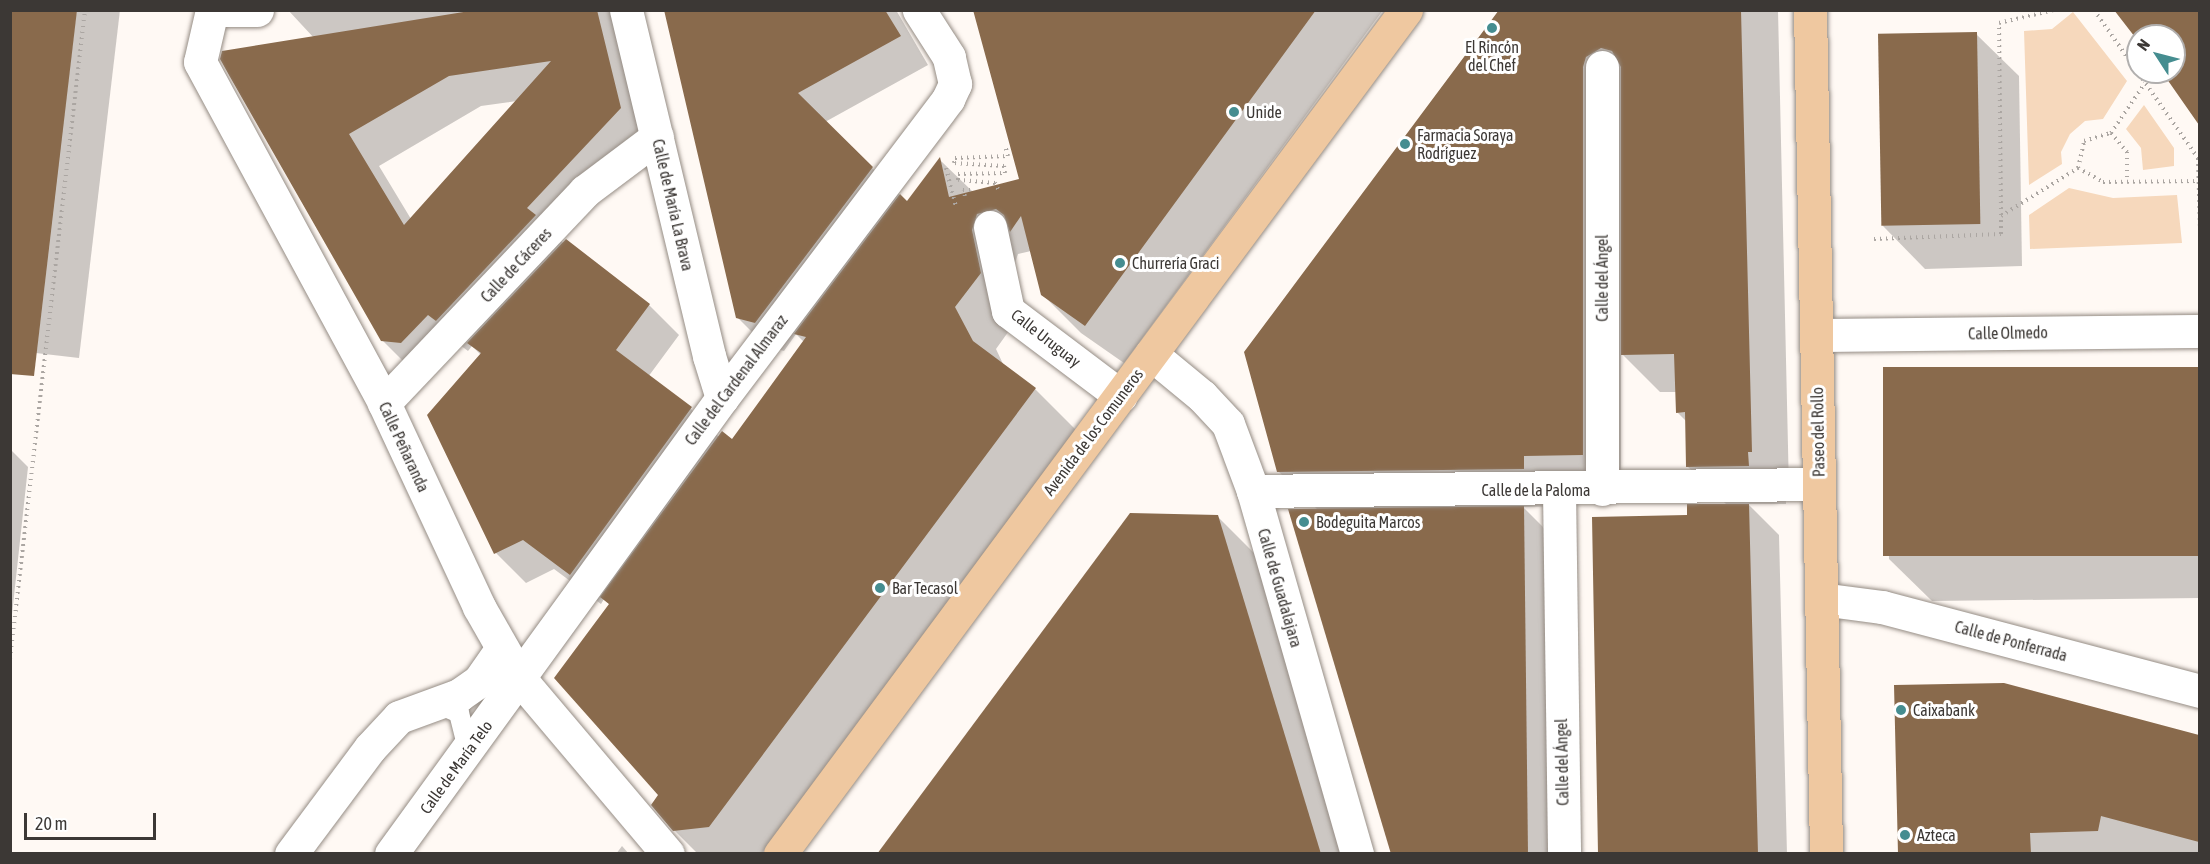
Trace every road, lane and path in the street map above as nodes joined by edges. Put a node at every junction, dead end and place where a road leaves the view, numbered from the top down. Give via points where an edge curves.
1 (85, 10) edge
2 (215, 10) edge
3 (257, 10) edge
4 (626, 10) edge
5 (919, 10) edge
6 (1406, 10) edge
7 (1810, 10) edge
8 (2054, 10) edge
9 (2094, 10) edge
10 (2126, 56) edge
11 (1602, 67) dead end
12 (2144, 84) edge
13 (2146, 84) edge
14 (2111, 133) junction
15 (657, 136) junction
16 (1005, 145) dead end
17 (944, 157) dead end
18 (2078, 168) junction
19 (2198, 181) edge
20 (2127, 182) junction
21 (978, 198) dead end
22 (957, 210) dead end
23 (2001, 216) junction
24 (990, 227) dead end
25 (2199, 230) edge
26 (1874, 239) dead end
27 (2199, 331) edge
28 (1816, 335) junction
29 (1151, 354) junction
30 (1121, 396) junction
31 (722, 398) junction
32 (384, 403) junction
33 (1819, 484) junction
34 (1602, 489) junction
35 (1559, 490) junction
36 (1253, 491) junction
37 (1821, 599) junction
38 (502, 648) junction
39 (10, 659) edge
40 (520, 679) junction
41 (2199, 691) edge
42 (439, 704) junction
43 (468, 750) junction
44 (291, 854) edge
45 (391, 854) edge
46 (668, 854) edge
47 (780, 854) edge
48 (1357, 854) edge
49 (1564, 854) edge
50 (1826, 854) edge

1 - 39 path
2 - 3 street
2 - 32 street, Calle Peñaranda via 200,62
4 - 15 street, Calle de María La Brava
5 - 31 street, Calle del Cardenal Almaraz via 949,57 955,84 948,99
6 - 29 main road, Avenida de los Comuneros
7 - 28 main road, Paseo del Rollo
8 - 23 path via 1999,23
9 - 10 path
11 - 34 street, Calle del Ángel
12 - 14 path
13 - 19 path via 2198,158
14 - 18 path via 2084,141
14 - 20 path via 2127,152
15 - 31 street, Calle de María La Brava
15 - 32 street, Calle de Cáceres via 585,191
16 - 21 path via 1008,156 955,159 954,163 1004,166 1005,172 958,174 958,180 995,183 999,189 963,190 966,197
17 - 22 path
18 - 20 path via 2103,182
18 - 23 path
19 - 20 path
19 - 25 path
23 - 26 path via 2001,234
24 - 30 street, Calle Uruguay via 1008,311
27 - 28 street, Calle Olmedo
28 - 33 main road, Paseo del Rollo
29 - 30 main road, Avenida de los Comuneros
29 - 36 street, Calle de Guadalajara via 1202,396 1228,424
30 - 47 main road, Avenida de los Comuneros
31 - 40 street, Calle del Cardenal Almaraz via 537,649
32 - 38 street, Calle Peñaranda
33 - 34 street, Calle de la Paloma
33 - 37 main road, Paseo del Rollo
34 - 35 street, Calle de la Paloma
35 - 36 street, Calle de la Paloma
35 - 49 street, Calle del Ángel
36 - 48 street, Calle de Guadalajara
37 - 41 street, Calle de Ponferrada via 1882,606
37 - 50 main road, Paseo del Rollo
38 - 40 street, Calle Peñaranda
38 - 42 street via 478,681
40 - 43 street, Calle de María Telo
40 - 46 street, Calle Peñaranda
42 - 43 lane via 459,713
42 - 44 street via 424,705 399,717 370,748
43 - 45 street, Calle de María Telo

